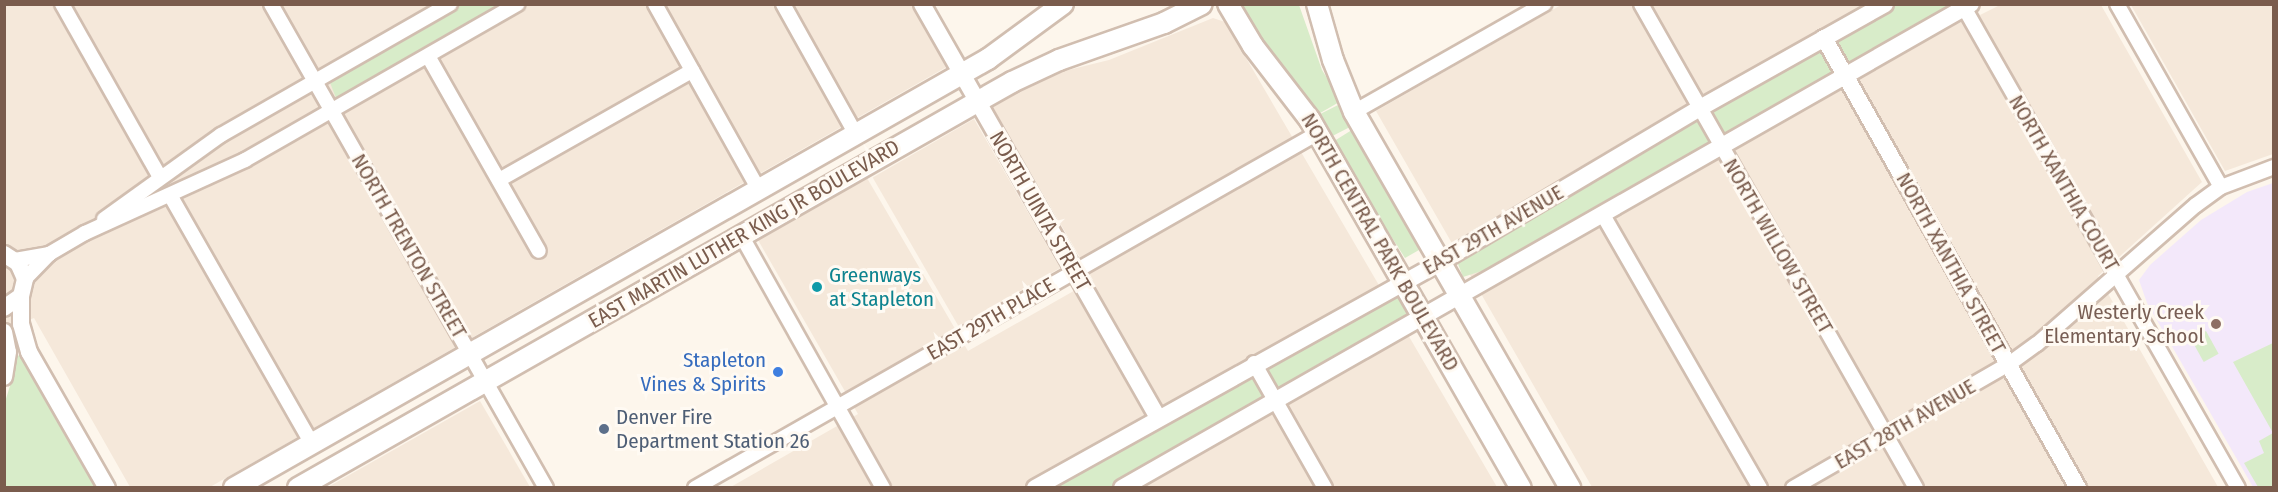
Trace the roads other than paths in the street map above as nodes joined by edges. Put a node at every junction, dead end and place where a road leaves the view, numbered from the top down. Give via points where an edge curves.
1 (62, 4) edge
2 (271, 4) edge
3 (450, 4) edge
4 (517, 4) edge
5 (655, 4) edge
6 (783, 4) edge
7 (922, 4) edge
8 (1063, 4) edge
9 (1202, 4) edge
10 (1228, 4) edge
11 (1317, 4) edge
12 (1545, 4) edge
13 (1641, 4) edge
14 (1885, 4) edge
15 (2117, 4) edge
16 (1965, 6) edge
17 (1824, 38) junction
18 (428, 56) junction
19 (692, 71) junction
20 (962, 74) junction
21 (1845, 75) junction
22 (315, 81) junction
23 (977, 102) junction
24 (1700, 108) junction
25 (332, 110) junction
26 (1354, 112) junction
27 (855, 133) junction
28 (1318, 133) junction
29 (1721, 146) junction
30 (2274, 167) edge
31 (160, 177) junction
32 (499, 180) junction
33 (2221, 187) junction
34 (758, 188) junction
35 (170, 195) junction
36 (1603, 215) junction
37 (85, 233) junction
38 (741, 235) junction
39 (539, 250) dead end
40 (49, 254) junction
41 (10, 257) edge
42 (1439, 262) junction
43 (1074, 271) junction
44 (2116, 274) junction
45 (25, 279) junction
46 (1403, 282) junction
47 (1458, 295) junction
48 (21, 296) junction
49 (4, 308) edge
50 (1423, 315) junction
51 (4, 332) edge
52 (470, 353) junction
53 (1254, 363) junction
54 (2008, 364) junction
55 (4, 377) edge
56 (486, 381) junction
57 (1275, 399) junction
58 (838, 406) junction
59 (1158, 418) junction
60 (1886, 434) junction
61 (312, 444) junction
62 (108, 488) edge
63 (234, 488) edge
64 (298, 488) edge
65 (546, 488) edge
66 (695, 488) edge
67 (884, 488) edge
68 (1035, 488) edge
69 (1122, 488) edge
70 (1325, 488) edge
71 (1521, 488) edge
72 (1570, 488) edge
73 (1760, 488) edge
74 (1793, 488) edge
75 (1916, 488) edge
76 (2078, 488) edge
77 (2238, 488) edge

1 - 31 street
2 - 22 street, NORTH TRENTON STREET
3 - 22 street
4 - 18 street
5 - 19 street
6 - 27 street
7 - 20 street, NORTH UINTA STREET
8 - 20 main road, EAST MARTIN LUTHER KING JR BOULEVARD via 1010,46
9 - 23 main road, EAST MARTIN LUTHER KING JR BOULEVARD via 1164,23 1043,66
10 - 28 main road, NORTH CENTRAL PARK BOULEVARD
11 - 26 main road, NORTH CENTRAL PARK BOULEVARD via 1333,60
12 - 26 street
13 - 24 street, NORTH WILLOW STREET
14 - 17 street, EAST 29TH AVENUE
15 - 33 street
16 - 21 street, EAST 29TH AVENUE
16 - 44 street, NORTH XANTHIA COURT
17 - 21 street, NORTH XANTHIA STREET
17 - 24 street, EAST 29TH AVENUE
18 - 25 street
18 - 32 street
19 - 32 street
19 - 34 street
20 - 23 street, NORTH UINTA STREET
20 - 27 main road, EAST MARTIN LUTHER KING JR BOULEVARD
21 - 29 street, EAST 29TH AVENUE
21 - 54 street, NORTH XANTHIA STREET
22 - 25 street, NORTH TRENTON STREET
22 - 31 street
23 - 38 main road, EAST MARTIN LUTHER KING JR BOULEVARD
23 - 43 street, NORTH UINTA STREET
24 - 29 street, NORTH WILLOW STREET
24 - 42 street, EAST 29TH AVENUE
25 - 35 street via 244,160
25 - 52 street, NORTH TRENTON STREET
26 - 42 main road, NORTH CENTRAL PARK BOULEVARD
27 - 34 main road, EAST MARTIN LUTHER KING JR BOULEVARD
28 - 43 street, EAST 29TH PLACE
28 - 46 main road, NORTH CENTRAL PARK BOULEVARD
29 - 36 street, EAST 29TH AVENUE
29 - 60 street, NORTH WILLOW STREET
30 - 33 street, EAST 28TH AVENUE
31 - 37 street
32 - 39 street
33 - 44 street, EAST 28TH AVENUE
34 - 52 main road, EAST MARTIN LUTHER KING JR BOULEVARD
35 - 37 street
35 - 61 street
36 - 47 street, EAST 29TH AVENUE
36 - 73 street
37 - 40 street
38 - 56 main road, EAST MARTIN LUTHER KING JR BOULEVARD
38 - 58 street
40 - 41 street
40 - 45 street
41 - 45 street
42 - 46 street, EAST 29TH AVENUE
42 - 47 main road, NORTH CENTRAL PARK BOULEVARD
43 - 58 street, EAST 29TH PLACE
43 - 59 street, NORTH UINTA STREET
44 - 54 street, EAST 28TH AVENUE
44 - 77 street, NORTH XANTHIA COURT
45 - 48 street
46 - 50 main road, NORTH CENTRAL PARK BOULEVARD
46 - 53 street, EAST 29TH AVENUE
47 - 50 street, EAST 29TH AVENUE
47 - 72 main road, NORTH CENTRAL PARK BOULEVARD
48 - 49 street
48 - 62 street via 21,324 29,352
50 - 57 street, EAST 29TH AVENUE
50 - 71 main road, NORTH CENTRAL PARK BOULEVARD
51 - 55 street via 8,352
52 - 56 street, NORTH TRENTON STREET
52 - 61 main road, EAST MARTIN LUTHER KING JR BOULEVARD
53 - 57 street
53 - 59 street, EAST 29TH AVENUE
54 - 60 street, EAST 28TH AVENUE
54 - 76 street, NORTH XANTHIA STREET
56 - 64 main road, EAST MARTIN LUTHER KING JR BOULEVARD
56 - 65 street, NORTH TRENTON STREET
57 - 69 street, EAST 29TH AVENUE
57 - 70 street
58 - 66 street, EAST 29TH PLACE
58 - 67 street
59 - 68 street, EAST 29TH AVENUE
60 - 74 street, EAST 28TH AVENUE
60 - 75 street, NORTH WILLOW STREET
61 - 63 main road, EAST MARTIN LUTHER KING JR BOULEVARD

